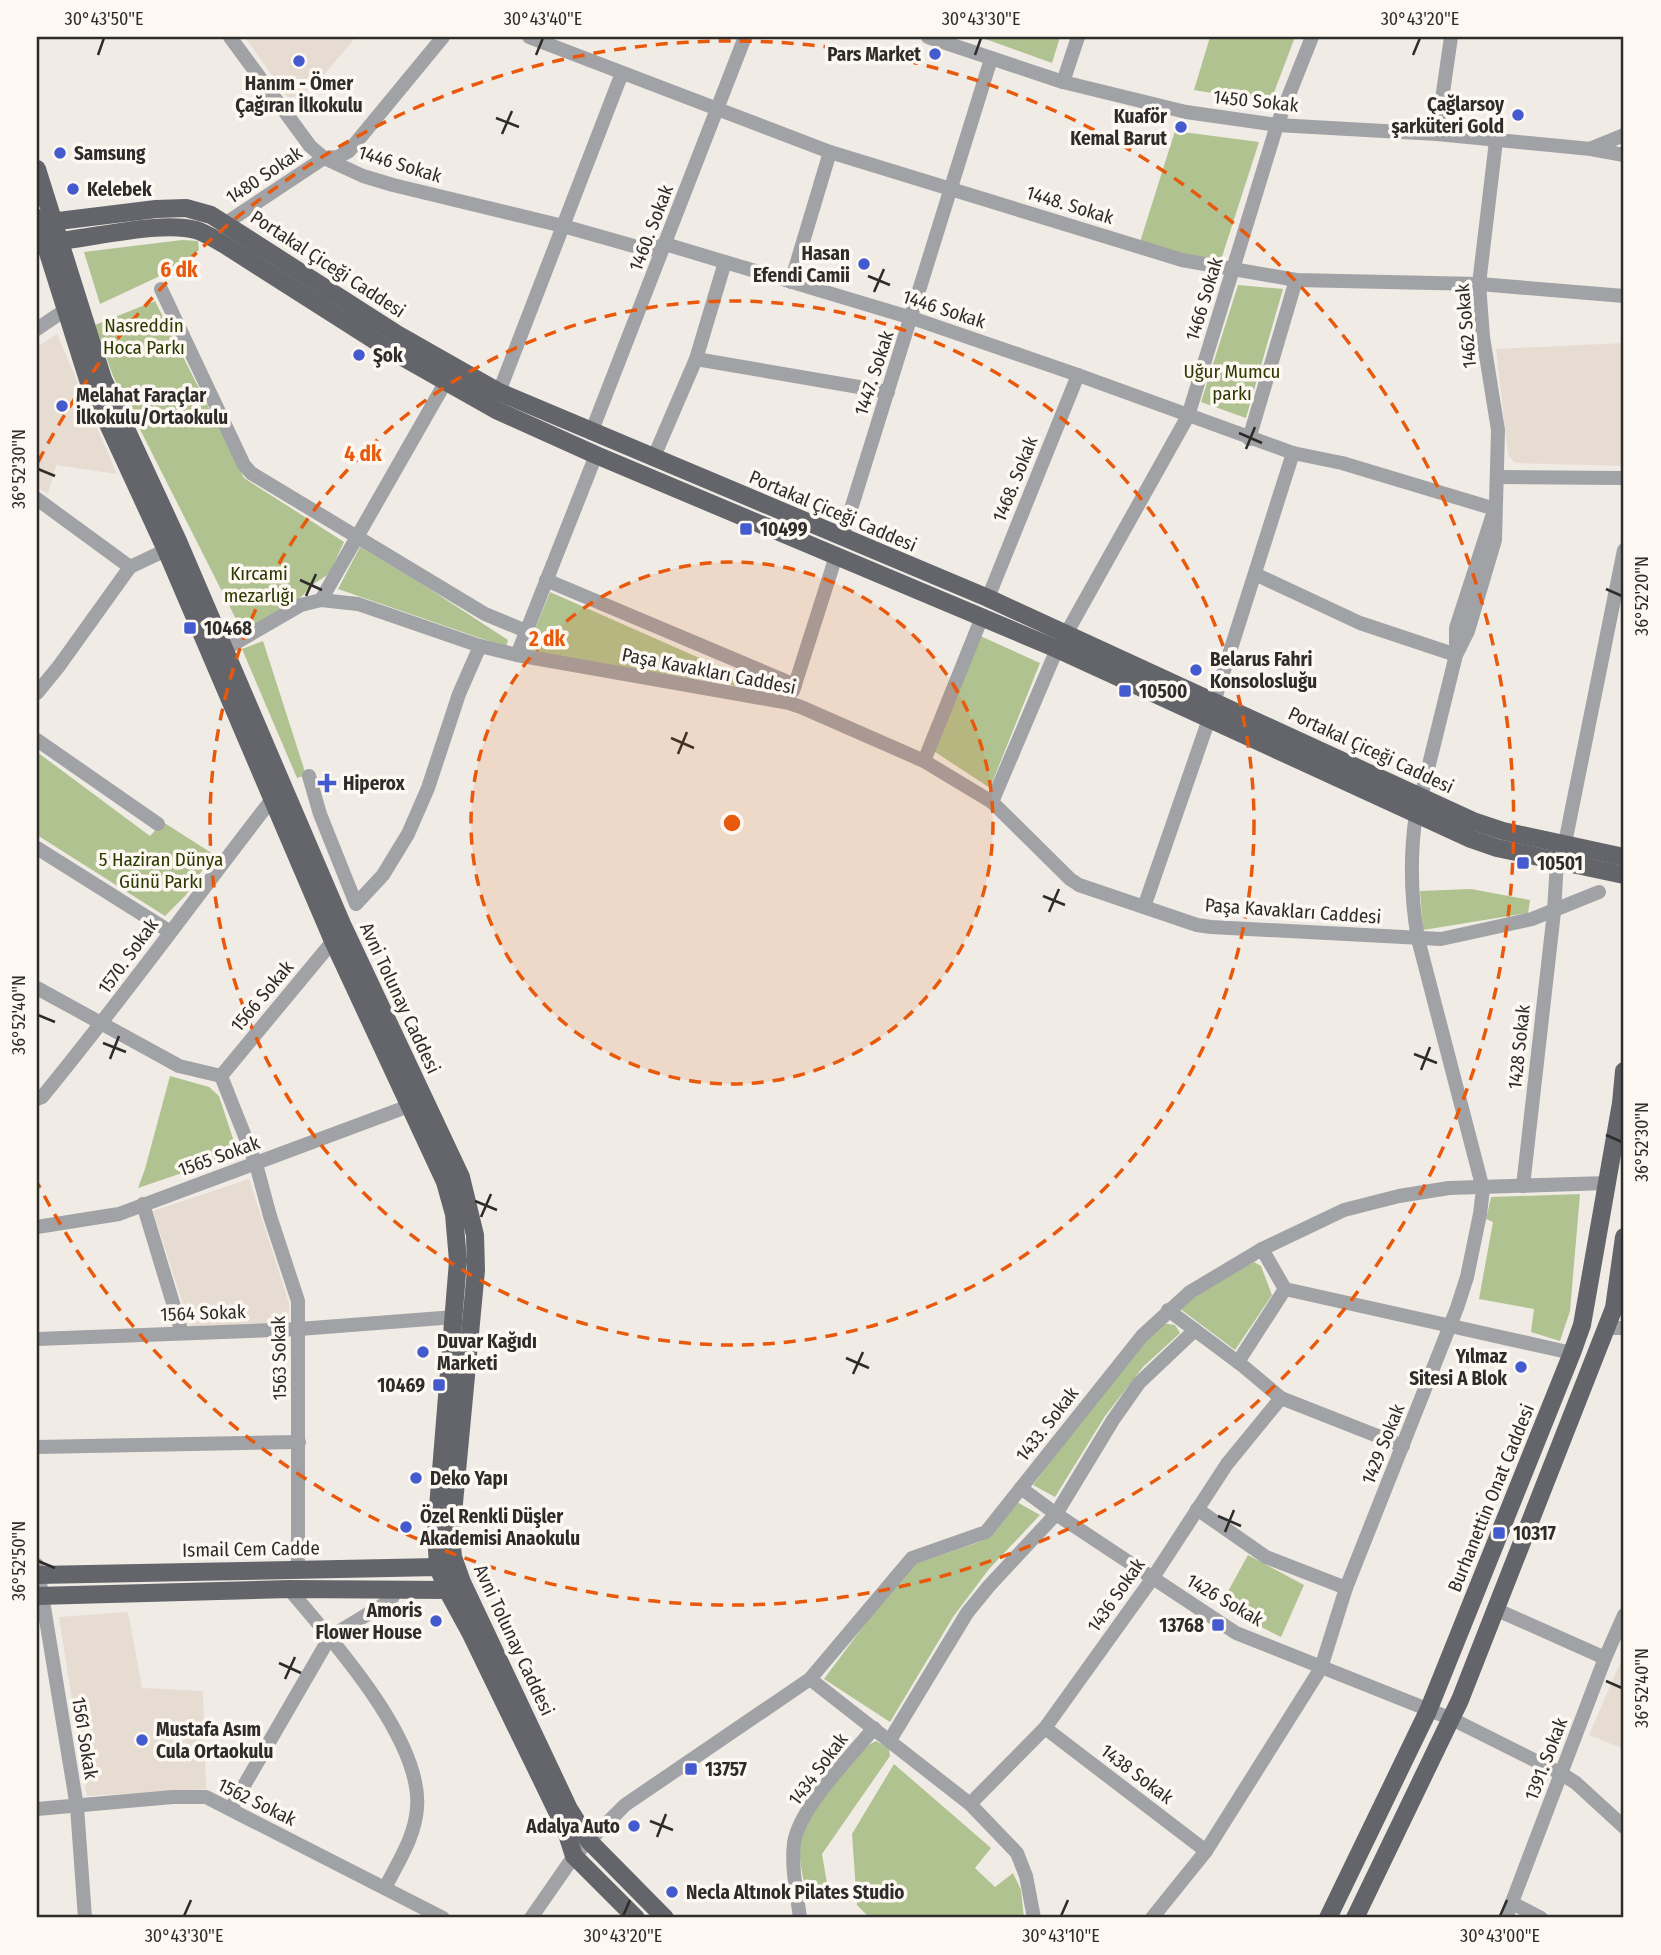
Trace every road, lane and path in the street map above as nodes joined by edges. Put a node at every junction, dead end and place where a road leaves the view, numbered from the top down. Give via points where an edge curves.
1 (230, 37) edge
2 (443, 37) edge
3 (529, 37) edge
4 (745, 37) edge
5 (928, 37) edge
6 (1078, 37) edge
7 (1312, 37) edge
8 (1451, 37) edge
9 (991, 59) junction
10 (622, 73) junction
11 (1063, 82) junction
12 (716, 110) junction
13 (1277, 125) junction
14 (1437, 134) junction
15 (1624, 135) edge
16 (1496, 141) junction
17 (1591, 149) junction
18 (830, 152) junction
19 (1624, 155) edge
20 (324, 158) junction
21 (37, 169) edge
22 (952, 188) junction
23 (41, 221) edge
24 (226, 223) junction
25 (564, 226) junction
26 (47, 243) edge
27 (665, 244) junction
28 (37, 261) edge
29 (725, 262) junction
30 (1233, 270) junction
31 (1296, 280) junction
32 (791, 282) junction
33 (57, 284) junction
34 (1479, 284) junction
35 (161, 289) dead end
36 (1624, 296) edge
37 (65, 310) junction
38 (912, 318) junction
39 (37, 329) edge
40 (695, 359) junction
41 (1078, 375) junction
42 (445, 383) junction
43 (888, 392) junction
44 (499, 393) junction
45 (1188, 416) junction
46 (592, 433) junction
47 (1250, 439) junction
48 (1293, 453) junction
49 (596, 455) junction
50 (653, 459) junction
51 (1497, 477) junction
52 (1624, 478) edge
53 (37, 499) edge
54 (1495, 509) junction
55 (356, 538) junction
56 (842, 538) junction
57 (166, 550) junction
58 (1624, 550) edge
59 (836, 556) junction
60 (130, 567) junction
61 (1255, 575) junction
62 (546, 580) junction
63 (988, 598) junction
64 (321, 600) junction
65 (982, 617) junction
66 (526, 631) junction
67 (1062, 642) junction
68 (480, 646) junction
69 (225, 649) junction
70 (517, 655) junction
71 (1456, 655) junction
72 (795, 684) junction
73 (37, 693) edge
74 (1214, 702) junction
75 (789, 703) junction
76 (1209, 719) junction
77 (37, 740) edge
78 (924, 761) junction
79 (309, 776) dead end
80 (272, 798) junction
81 (992, 802) junction
82 (1419, 805) junction
83 (158, 824) dead end
84 (1565, 843) junction
85 (37, 848) edge
86 (1557, 861) junction
87 (1620, 865) edge
88 (1599, 892) dead end
89 (1144, 906) junction
90 (1554, 912) junction
91 (169, 931) junction
92 (1418, 939) junction
93 (333, 941) junction
94 (37, 988) edge
95 (103, 1023) junction
96 (1624, 1071) edge
97 (221, 1076) junction
98 (37, 1099) edge
99 (410, 1106) junction
100 (1623, 1112) edge
101 (256, 1164) junction
102 (1607, 1183) junction
103 (1523, 1186) junction
104 (1483, 1189) junction
105 (143, 1203) junction
106 (37, 1227) edge
107 (1624, 1237) edge
108 (1262, 1249) junction
109 (1285, 1289) junction
110 (1168, 1310) junction
111 (455, 1317) junction
112 (1451, 1325) junction
113 (1615, 1328) edge
114 (299, 1329) junction
115 (1195, 1330) junction
116 (182, 1333) junction
117 (37, 1339) edge
118 (1572, 1353) junction
119 (1238, 1362) junction
120 (1281, 1398) junction
121 (299, 1442) junction
122 (1403, 1446) junction
123 (37, 1447) edge
124 (1021, 1488) junction
125 (1197, 1509) junction
126 (1056, 1514) junction
127 (436, 1532) junction
128 (411, 1567) junction
129 (438, 1567) junction
130 (298, 1569) junction
131 (37, 1572) edge
132 (1152, 1579) junction
133 (454, 1586) junction
134 (1346, 1588) junction
135 (289, 1589) junction
136 (396, 1590) junction
137 (39, 1596) edge
138 (1496, 1609) junction
139 (1624, 1615) edge
140 (330, 1637) junction
141 (1605, 1658) junction
142 (1321, 1668) junction
143 (810, 1679) junction
144 (1428, 1711) junction
145 (1452, 1719) junction
146 (874, 1728) junction
147 (1045, 1728) junction
148 (890, 1740) junction
149 (1562, 1774) junction
150 (970, 1804) junction
151 (77, 1807) junction
152 (231, 1808) junction
153 (37, 1809) edge
154 (1624, 1827) edge
155 (589, 1841) junction
156 (1206, 1851) junction
157 (574, 1856) junction
158 (385, 1888) junction
159 (1512, 1903) junction
160 (85, 1918) edge
161 (443, 1918) edge
162 (531, 1918) edge
163 (636, 1918) edge
164 (665, 1918) edge
165 (800, 1918) edge
166 (1034, 1918) edge
167 (1152, 1918) edge
168 (1328, 1918) edge
169 (1354, 1918) edge
170 (1506, 1918) edge
171 (1541, 1918) edge

1 - 20 street, 1446 Sokak via 310,146
2 - 20 street, 1480 Sokak via 349,151
3 - 10 street, 1448. Sokak
4 - 12 street, 1460. Sokak
5 - 9 street, 1450 Sokak
6 - 11 street
7 - 13 street, 1466 Sokak
8 - 14 street
9 - 11 street, 1450 Sokak
9 - 22 street, 1447. Sokak
10 - 12 street, 1448. Sokak
10 - 25 street
11 - 13 street, 1450 Sokak via 1186,113
12 - 18 street, 1448. Sokak
12 - 27 street, 1460. Sokak
13 - 14 street, 1450 Sokak
13 - 30 street, 1466 Sokak
14 - 16 street, 1450 Sokak
15 - 17 street, 1450 Sokak
16 - 17 street, 1450 Sokak
16 - 34 street, 1462 Sokak
17 - 19 street, 1450 Sokak
18 - 22 street, 1448. Sokak
18 - 32 street
20 - 24 street, 1480 Sokak
20 - 25 street, 1446 Sokak via 393,185
21 - 23 main road, Avni Tolunay Caddesi
22 - 30 street, 1448. Sokak via 1182,260
22 - 38 street, 1447. Sokak
23 - 24 main road, Portakal Çiceği Caddesi via 186,208
23 - 26 main road, Avni Tolunay Caddesi
24 - 44 main road, Portakal Çiceği Caddesi via 407,340
25 - 27 street, 1446 Sokak via 648,250
25 - 44 street
26 - 33 main road, Avni Tolunay Caddesi
26 - 42 main road, Portakal Çiceği Caddesi via 160,229 197,230
26 - 69 main road, Avni Tolunay Caddesi
27 - 29 street, 1446 Sokak
27 - 46 street, 1460. Sokak
28 - 33 main road
29 - 32 street, 1446 Sokak
29 - 40 street
30 - 31 street, 1448. Sokak
30 - 45 street, 1466 Sokak
31 - 34 street, 1448. Sokak
31 - 47 street
32 - 38 street, 1446 Sokak
33 - 37 main road, Avni Tolunay Caddesi
34 - 36 street, 1448. Sokak
34 - 51 street, 1462 Sokak via 1498,430
35 - 55 street via 244,465
37 - 39 street
37 - 57 main road, Avni Tolunay Caddesi via 89,383
38 - 41 street, 1446 Sokak
38 - 43 street, 1447. Sokak
40 - 43 street
40 - 50 street
41 - 45 street, 1446 Sokak
41 - 63 street, 1468. Sokak
42 - 49 main road, Portakal Çiceği Caddesi
42 - 55 street
43 - 56 street, 1447. Sokak
44 - 46 main road, Portakal Çiceği Caddesi
45 - 47 street, 1446 Sokak
45 - 67 street, 1466 Sokak
46 - 50 main road, Portakal Çiceği Caddesi
47 - 48 street, 1446 Sokak
48 - 54 street, 1446 Sokak
48 - 61 street
49 - 59 main road, Portakal Çiceği Caddesi
49 - 62 street
50 - 56 main road, Portakal Çiceği Caddesi
51 - 52 street
51 - 54 street, 1462 Sokak
53 - 60 street
54 - 71 street, 1462 Sokak via 1457,628
55 - 64 street
55 - 66 street via 485,614
56 - 63 main road, Portakal Çiceği Caddesi
57 - 60 street
57 - 80 main road, Avni Tolunay Caddesi
58 - 84 street
59 - 65 main road, Portakal Çiceği Caddesi
59 - 72 street
60 - 73 street
61 - 71 street via 1360,623
61 - 74 street
62 - 66 street
62 - 72 street
63 - 67 main road, Portakal Çiceği Caddesi
64 - 68 street, Paşa Kavakları Caddesi via 358,604
64 - 69 street, Paşa Kavakları Caddesi via 301,605
65 - 67 main road, Portakal Çiceği Caddesi
65 - 78 street
66 - 70 street
67 - 74 main road, Portakal Çiceği Caddesi
67 - 76 main road, Portakal Çiceği Caddesi
67 - 81 street, 1466 Sokak
68 - 70 street, Paşa Kavakları Caddesi
68 - 79 street via 408,834 383,875 356,905
69 - 133 main road, Avni Tolunay Caddesi via 342,924 461,1177 470,1210 476,1270 451,1535
70 - 75 street, Paşa Kavakları Caddesi
71 - 82 street, 1462 Sokak
72 - 75 street
74 - 82 main road, Portakal Çiceği Caddesi
75 - 78 street, Paşa Kavakları Caddesi
76 - 82 main road, Portakal Çiceği Caddesi
76 - 89 street
77 - 83 street
78 - 81 street, Paşa Kavakları Caddesi
80 - 91 street, 1570. Sokak
80 - 93 main road, Avni Tolunay Caddesi
81 - 89 street, Paşa Kavakları Caddesi via 1070,879
82 - 84 main road, Portakal Çiceği Caddesi via 1503,831
82 - 86 main road, Portakal Çiceği Caddesi via 1484,844
82 - 92 street, 1462 Sokak via 1413,833
84 - 87 main road, Portakal Çiceği Caddesi
85 - 91 street
86 - 87 main road, Portakal Çiceği Caddesi
86 - 90 street, 1428 Sokak
88 - 90 street, Paşa Kavakları Caddesi
89 - 92 street, Paşa Kavakları Caddesi via 1211,927
90 - 92 street, Paşa Kavakları Caddesi via 1441,939
90 - 103 street, 1428 Sokak
91 - 95 street, 1570. Sokak
92 - 104 street, 1429 Sokak
93 - 97 street, 1566 Sokak
93 - 99 main road, Avni Tolunay Caddesi
94 - 95 street
95 - 97 street via 179,1066
95 - 98 street, 1570. Sokak
96 - 100 main road, Burhanettin Onat Caddesi
97 - 101 street, 1563 Sokak
99 - 101 street, 1565 Sokak
99 - 111 main road, Avni Tolunay Caddesi via 446,1182 454,1214 458,1262
100 - 102 main road, Burhanettin Onat Caddesi
101 - 105 street, 1565 Sokak
101 - 114 street, 1563 Sokak via 298,1301
102 - 103 street, 1433. Sokak
102 - 118 main road, Burhanettin Onat Caddesi via 1582,1325
103 - 104 street, 1433. Sokak
104 - 108 street, 1433. Sokak via 1449,1188 1344,1210
104 - 112 street, 1429 Sokak via 1467,1277
105 - 106 street, 1565 Sokak via 119,1214
105 - 116 street
107 - 113 main road
108 - 109 street
108 - 110 street, 1433. Sokak via 1213,1276
109 - 112 street
109 - 119 street
110 - 115 street
110 - 124 street, 1433. Sokak
111 - 114 street, 1564 Sokak
111 - 127 main road, Avni Tolunay Caddesi
112 - 118 street
112 - 122 street, 1429 Sokak
113 - 138 main road
114 - 116 street, 1564 Sokak
114 - 121 street, 1563 Sokak
115 - 119 street
115 - 126 street via 1139,1383
116 - 117 street, 1564 Sokak
118 - 144 main road, Burhanettin Onat Caddesi
119 - 120 street
120 - 122 street
120 - 125 street, 1436 Sokak
121 - 123 street
121 - 130 street, 1563 Sokak
122 - 134 street, 1429 Sokak
124 - 126 street, 1426 Sokak
124 - 143 street, 1433. Sokak via 986,1532 912,1558
125 - 132 street, 1436 Sokak
125 - 134 street via 1266,1557
126 - 132 street, 1426 Sokak
126 - 148 street via 967,1613
127 - 128 main road via 430,1549
127 - 129 main road, Avni Tolunay Caddesi
128 - 129 main road, Ismail Cem Cadde
128 - 130 main road, Ismail Cem Cadde
129 - 133 main road via 452,1572
130 - 131 main road, Ismail Cem Cadde
131 - 137 street, 1561 Sokak
132 - 142 street, 1426 Sokak via 1236,1633
132 - 147 street, 1436 Sokak
133 - 136 main road
133 - 155 main road, Avni Tolunay Caddesi
133 - 157 main road, Avni Tolunay Caddesi via 471,1634 565,1828
134 - 142 street, 1429 Sokak
135 - 136 main road
135 - 137 main road
135 - 140 street
136 - 140 street via 391,1601
137 - 151 street, 1561 Sokak
138 - 141 street
138 - 145 main road
139 - 141 street, 1391. Sokak
140 - 152 street
140 - 158 street via 365,1680 412,1770 418,1806 413,1832
141 - 149 street, 1391. Sokak
142 - 144 street, 1426 Sokak
142 - 156 street, 1429 Sokak
143 - 146 street
143 - 155 street, 1433. Sokak via 625,1805
144 - 145 street, 1426 Sokak
144 - 168 main road, Burhanettin Onat Caddesi
145 - 149 street, 1426 Sokak
145 - 169 main road
146 - 148 street
146 - 165 street, 1434 Sokak via 822,1791 797,1830 794,1864
147 - 150 street, 1436 Sokak
147 - 156 street, 1438 Sokak
148 - 150 street
149 - 154 street, 1426 Sokak
149 - 159 street, 1391. Sokak
150 - 166 street via 1017,1853
151 - 152 street, 1562 Sokak via 206,1797
151 - 153 street, 1562 Sokak
151 - 160 street, 1561 Sokak
152 - 158 street, 1562 Sokak
155 - 157 street
155 - 164 main road, Avni Tolunay Caddesi
156 - 167 street, 1429 Sokak
157 - 162 street
157 - 163 main road
158 - 161 street, 1562 Sokak
159 - 170 street, 1391. Sokak
159 - 171 street

